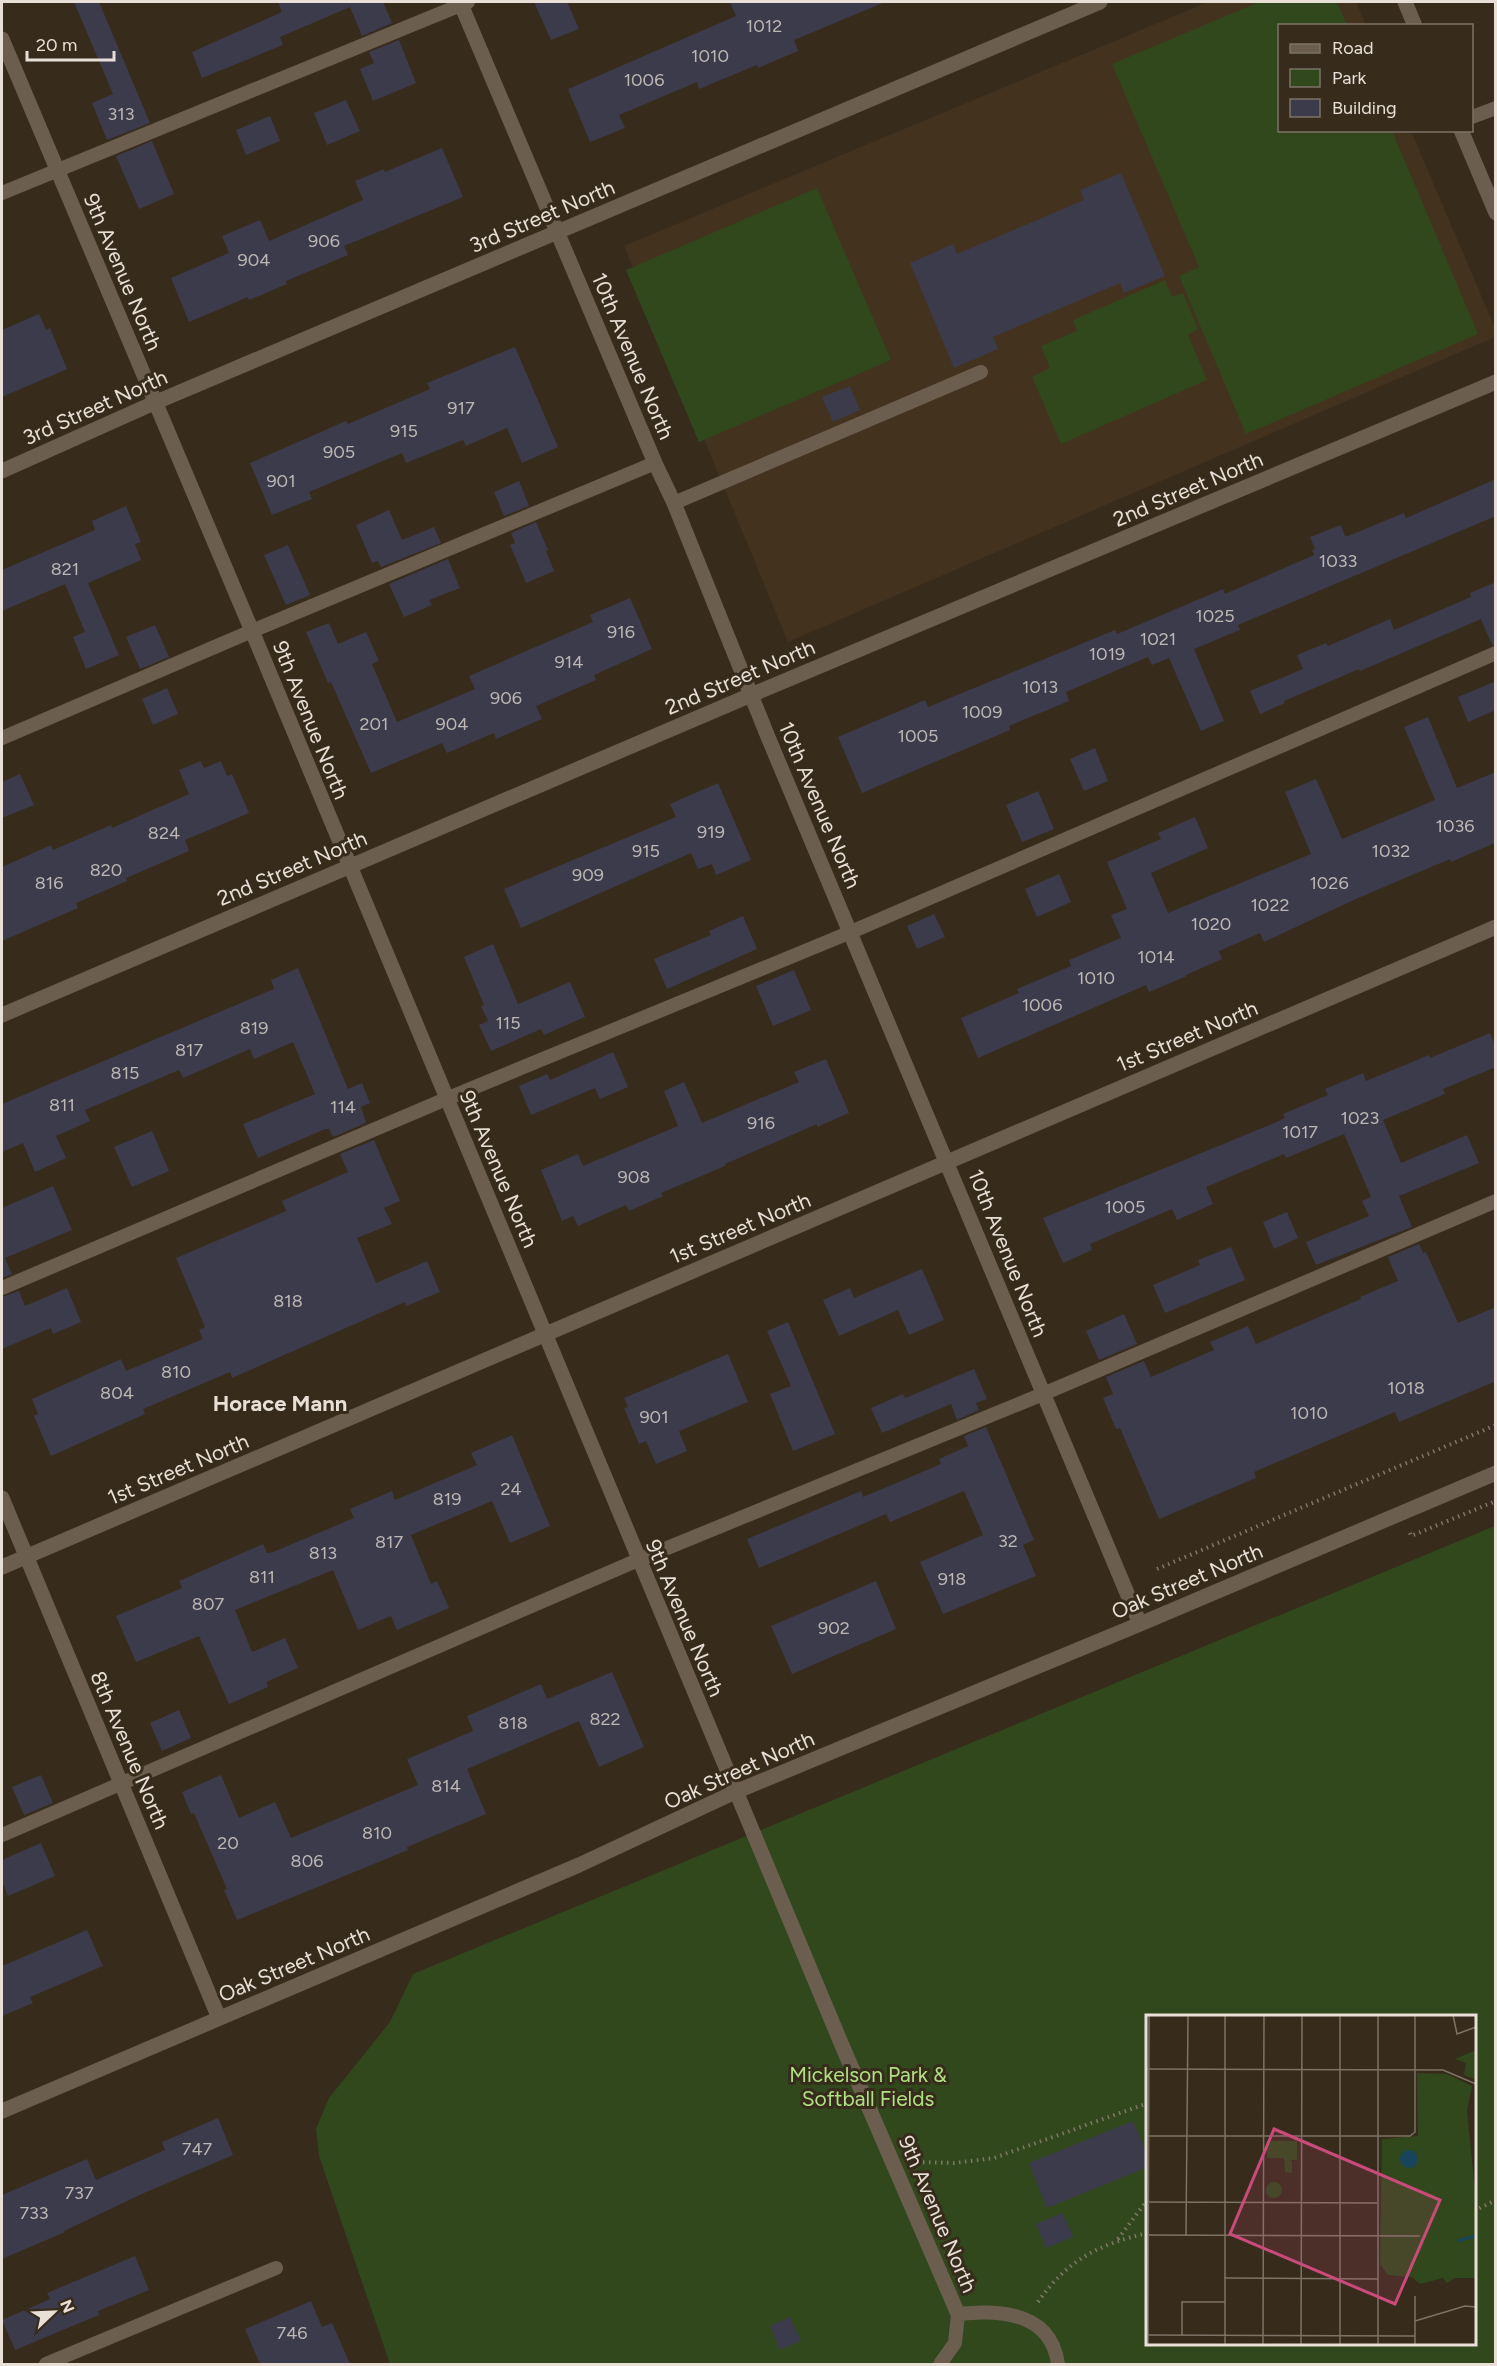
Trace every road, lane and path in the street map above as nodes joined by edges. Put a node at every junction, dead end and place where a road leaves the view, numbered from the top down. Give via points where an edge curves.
1 (463, 2) edge
2 (1100, 2) edge
3 (1405, 2) edge
4 (1414, 24) edge
5 (2, 39) edge
6 (1496, 108) edge
7 (1473, 117) edge
8 (1462, 132) edge
9 (57, 170) junction
10 (2, 193) edge
11 (1496, 213) edge
12 (558, 233) junction
13 (981, 372) dead end
14 (1496, 382) edge
15 (154, 403) junction
16 (655, 463) junction
17 (2, 471) edge
18 (674, 503) junction
19 (252, 631) junction
20 (1496, 654) edge
21 (751, 695) junction
22 (2, 738) edge
23 (349, 866) junction
24 (1496, 927) edge
25 (851, 932) junction
26 (2, 1015) edge
27 (446, 1099) junction
28 (947, 1162) junction
29 (1496, 1201) edge
30 (2, 1288) edge
31 (546, 1334) junction
32 (1043, 1394) junction
33 (1496, 1425) edge
34 (1496, 1473) edge
35 (2, 1498) edge
36 (26, 1556) junction
37 (638, 1560) junction
38 (2, 1567) edge
39 (1156, 1569) dead end
40 (1140, 1624) junction
41 (121, 1783) junction
42 (735, 1792) junction
43 (2, 1835) edge
44 (219, 2018) junction
45 (1146, 2104) edge
46 (2, 2111) edge
47 (892, 2162) junction
48 (1496, 2200) edge
49 (1146, 2202) edge
50 (1476, 2210) edge
51 (1146, 2233) edge
52 (1118, 2240) junction
53 (276, 2268) dead end
54 (958, 2314) junction
55 (1026, 2320) junction
56 (46, 2364) edge
57 (940, 2364) edge
58 (1058, 2364) edge

1 - 9 lane
1 - 12 street, 10th Avenue North
2 - 12 street, 3rd Street North
3 - 4 street
5 - 9 street, 9th Avenue North
6 - 7 lane
8 - 11 street
9 - 10 lane
9 - 15 street, 9th Avenue North
12 - 15 street, 3rd Street North
12 - 16 street, 10th Avenue North
13 - 18 lane
14 - 21 street, 2nd Street North
15 - 17 street, 3rd Street North
15 - 19 street, 9th Avenue North
16 - 18 street, 10th Avenue North
16 - 19 lane
18 - 21 street, 10th Avenue North
19 - 22 lane
19 - 23 street, 9th Avenue North
20 - 25 lane
21 - 23 street, 2nd Street North
21 - 25 street, 10th Avenue North
23 - 26 street, 2nd Street North
23 - 27 street, 9th Avenue North
24 - 28 street, 1st Street North
25 - 27 lane
25 - 28 street, 10th Avenue North
27 - 30 lane
27 - 31 street, 9th Avenue North
28 - 31 street, 1st Street North
28 - 32 street, 10th Avenue North
29 - 32 lane
31 - 36 street, 1st Street North
31 - 37 street, 9th Avenue North
32 - 37 lane
32 - 40 street, 10th Avenue North
33 - 39 path
34 - 40 street, Oak Street North
35 - 36 street, 8th Avenue North
36 - 38 street, 1st Street North
36 - 41 street, 8th Avenue North
37 - 41 lane
37 - 42 street, 9th Avenue North
40 - 42 street, Oak Street North
41 - 43 lane
41 - 44 street, 8th Avenue North
42 - 44 street, Oak Street North via 579,1865
42 - 47 street, 9th Avenue North
44 - 46 street, Oak Street North
45 - 47 path via 994,2158 954,2163
47 - 54 street, 9th Avenue North
48 - 50 path
49 - 52 path
51 - 52 path
52 - 55 path via 1087,2253 1049,2286
53 - 56 lane
54 - 55 lane via 980,2312
54 - 57 lane via 955,2343
55 - 58 lane via 1035,2323 1051,2340

